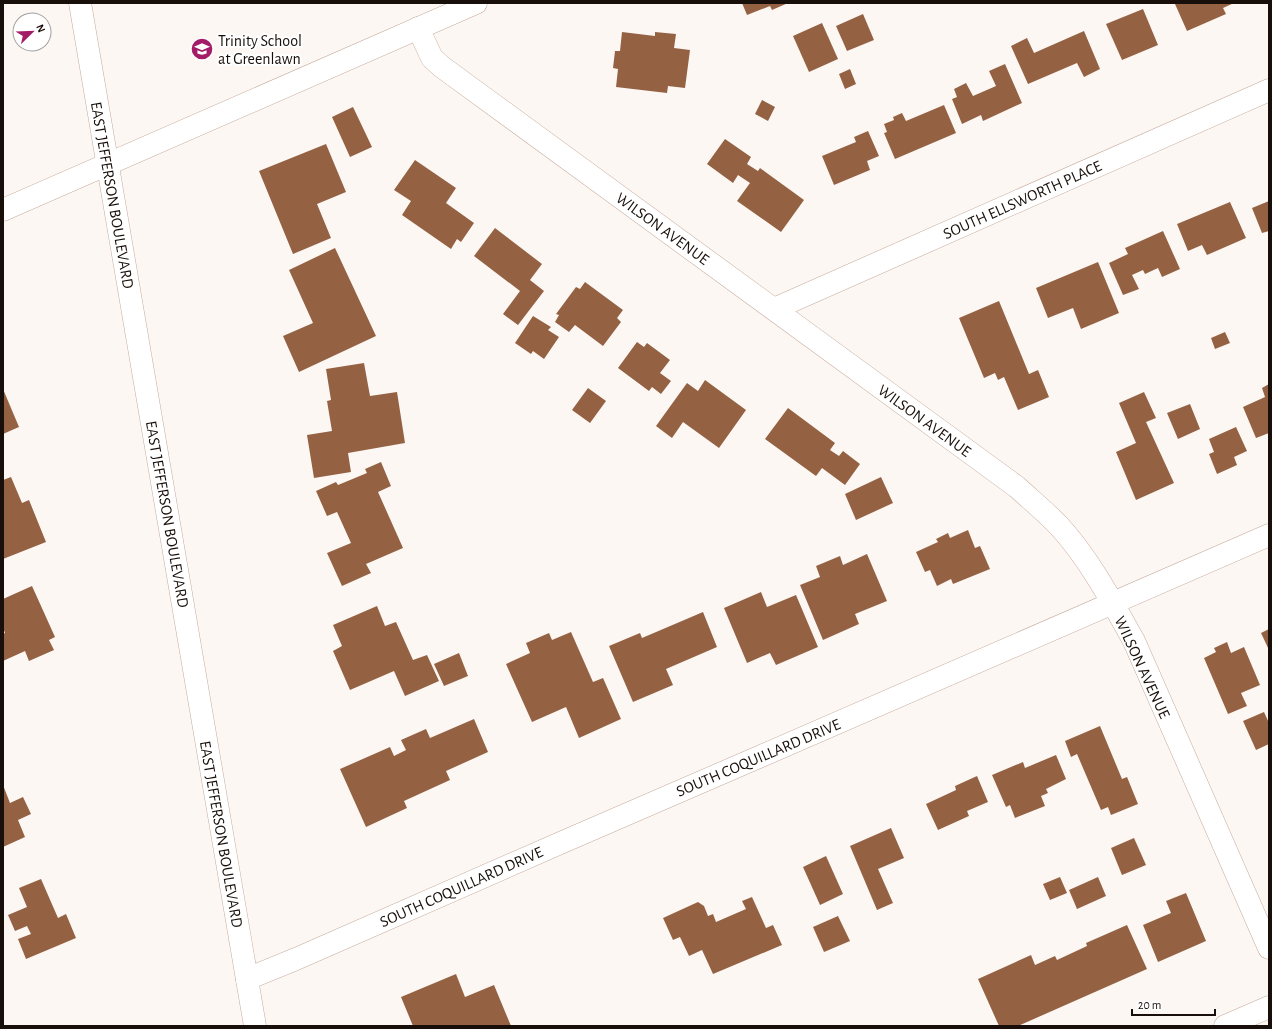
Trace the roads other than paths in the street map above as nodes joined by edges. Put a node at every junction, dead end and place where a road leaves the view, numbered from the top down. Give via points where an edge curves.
1 (80, 3) edge
2 (476, 3) edge
3 (418, 28) junction
4 (1269, 90) edge
5 (108, 164) junction
6 (3, 210) edge
7 (774, 309) junction
8 (1269, 535) edge
9 (1112, 603) junction
10 (1269, 948) edge
11 (247, 979) junction
12 (1269, 1007) edge
13 (255, 1026) edge
14 (1225, 1026) edge

1 - 5 street, EAST JEFFERSON BOULEVARD
2 - 3 street
3 - 5 street
3 - 7 street, WILSON AVENUE via 432,58 442,67
4 - 7 street, SOUTH ELLSWORTH PLACE
5 - 6 street
5 - 11 street, EAST JEFFERSON BOULEVARD
7 - 9 street, WILSON AVENUE via 1017,487 1059,527 1079,552
8 - 9 street, SOUTH COQUILLARD DRIVE
9 - 10 street, WILSON AVENUE via 1134,641
9 - 11 street, SOUTH COQUILLARD DRIVE
11 - 13 street, EAST JEFFERSON BOULEVARD
12 - 14 street

